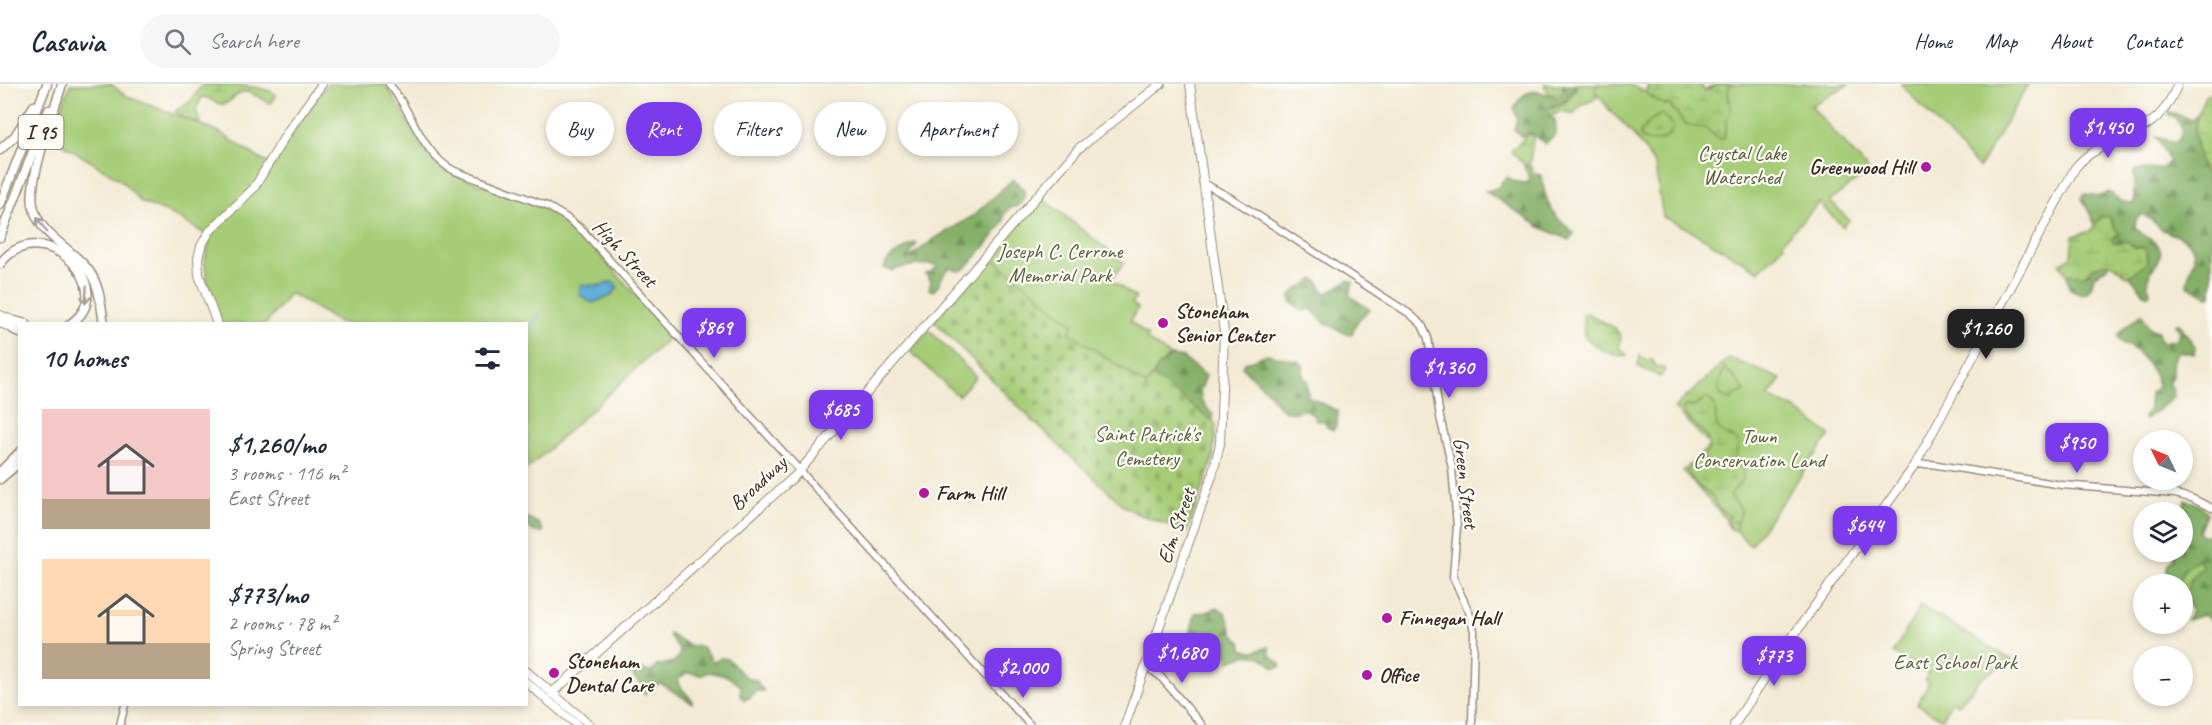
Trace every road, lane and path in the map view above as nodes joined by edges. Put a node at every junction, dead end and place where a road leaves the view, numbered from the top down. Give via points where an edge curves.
1 (46, 84) edge
2 (61, 84) edge
3 (322, 84) edge
4 (389, 84) edge
5 (1161, 84) edge
6 (1190, 84) edge
7 (2178, 84) edge
8 (0, 150) edge
9 (1203, 186) junction
10 (0, 205) edge
11 (0, 237) edge
12 (0, 264) edge
13 (0, 315) edge
14 (72, 322) edge
15 (104, 322) edge
16 (216, 322) edge
17 (0, 323) edge
18 (17, 328) edge
19 (18, 454) edge
20 (1920, 456) junction
21 (18, 464) edge
22 (1931, 464) junction
23 (1915, 465) junction
24 (800, 470) junction
25 (0, 472) edge
26 (0, 479) edge
27 (2212, 508) edge
28 (1146, 666) junction
29 (528, 673) edge
30 (528, 684) edge
31 (552, 693) junction
32 (125, 706) edge
33 (120, 725) edge
34 (577, 725) edge
35 (590, 725) edge
36 (1030, 725) edge
37 (1125, 725) edge
38 (1202, 725) edge
39 (1472, 725) edge
40 (1734, 725) edge

1 - 8 highway via 22,127
1 - 10 highway, I 95
2 - 11 highway, I 95
15 -> 2 highway via 93,277 83,263 47,232 32,202
3 - 16 main road via 254,188 208,233 200,250 199,275
4 - 24 street, High Street via 443,164 552,209 582,229
5 - 24 main road, Broadway via 1085,142 1059,169
6 - 9 main road, Elm Street
7 - 20 main road via 2152,123 2090,153 2077,165
9 - 28 main road, Elm Street via 1224,327 1219,449
9 - 39 street, Green Street via 1231,198 1410,314 1425,330 1453,474 1457,526 1453,577 1473,628
12 -> 14 highway via 15,250 34,244 68,258 83,276 87,294 81,312
13 - 18 main road
17 - 18 main road
19 - 25 highway
20 - 22 street
20 - 23 main road
21 - 26 highway
22 - 23 street
22 - 27 street via 2062,485 2175,494
23 - 40 main road
24 - 31 main road, Broadway
24 - 36 street, High Street
28 - 37 main road, Elm Street
28 - 38 street via 1160,676
29 - 31 main road
30 - 34 main road
31 - 35 main road
32 - 33 street

